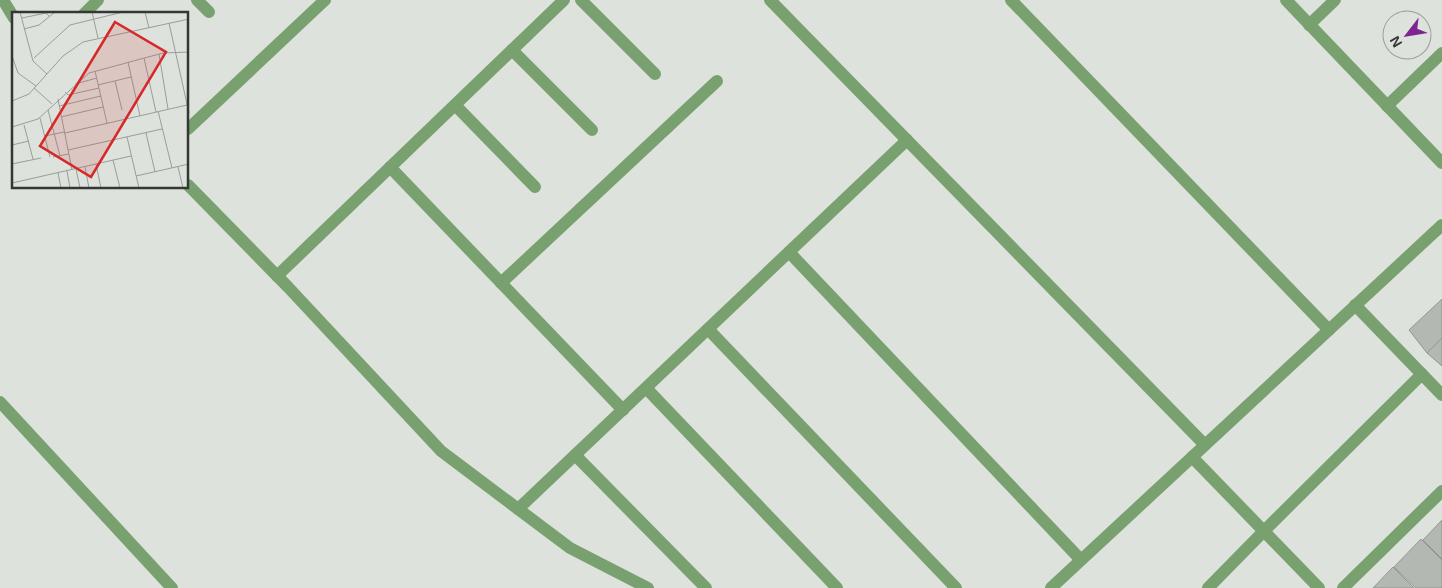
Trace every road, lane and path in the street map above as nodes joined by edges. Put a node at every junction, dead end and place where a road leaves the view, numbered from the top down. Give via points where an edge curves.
1 (3, 0) edge
2 (98, 0) edge
3 (197, 0) edge
4 (326, 0) edge
5 (564, 0) edge
6 (582, 0) edge
7 (770, 0) edge
8 (1011, 0) edge
9 (1286, 0) edge
10 (1336, 0) edge
11 (86, 12) edge
12 (209, 12) dead end
13 (12, 15) edge
14 (1309, 24) junction
15 (512, 50) junction
16 (1442, 53) edge
17 (654, 74) dead end
18 (717, 81) dead end
19 (455, 105) junction
20 (1387, 106) junction
21 (189, 128) edge
22 (592, 130) dead end
23 (907, 140) junction
24 (1442, 163) edge
25 (390, 167) junction
26 (189, 186) edge
27 (535, 187) dead end
28 (1442, 225) edge
29 (789, 252) junction
30 (276, 276) junction
31 (501, 283) junction
32 (1356, 305) junction
33 (708, 329) junction
34 (1329, 330) junction
35 (1422, 374) junction
36 (646, 388) junction
37 (1442, 395) edge
38 (0, 402) edge
39 (623, 410) junction
40 (1205, 445) junction
41 (575, 455) junction
42 (1192, 457) junction
43 (1442, 490) edge
44 (518, 509) junction
45 (1264, 531) junction
46 (1081, 560) junction
47 (172, 588) edge
48 (648, 588) edge
49 (706, 588) edge
50 (837, 588) edge
51 (956, 588) edge
52 (1051, 588) edge
53 (1208, 588) edge
54 (1319, 588) edge
55 (1343, 588) edge

1 - 13 street
2 - 11 street
3 - 12 street
4 - 21 street
5 - 15 street
6 - 17 street
7 - 23 street
8 - 34 street
9 - 14 street
10 - 14 street
14 - 20 street
15 - 19 street
15 - 22 street
16 - 20 street
18 - 31 street
19 - 25 street
19 - 27 street
20 - 24 street
23 - 29 street
23 - 40 street
25 - 30 street
25 - 31 street
26 - 30 street
28 - 32 street
29 - 33 street
29 - 46 street
30 - 44 street via 441,451
31 - 39 street
32 - 34 street
32 - 35 street
33 - 36 street
33 - 51 street
34 - 40 street
35 - 37 street
35 - 45 street
36 - 39 street
36 - 50 street
38 - 47 street
39 - 41 street
40 - 42 street
41 - 44 street
41 - 49 street
42 - 45 street
42 - 46 street
43 - 55 street
44 - 48 street via 570,548
45 - 53 street
45 - 54 street
46 - 52 street

